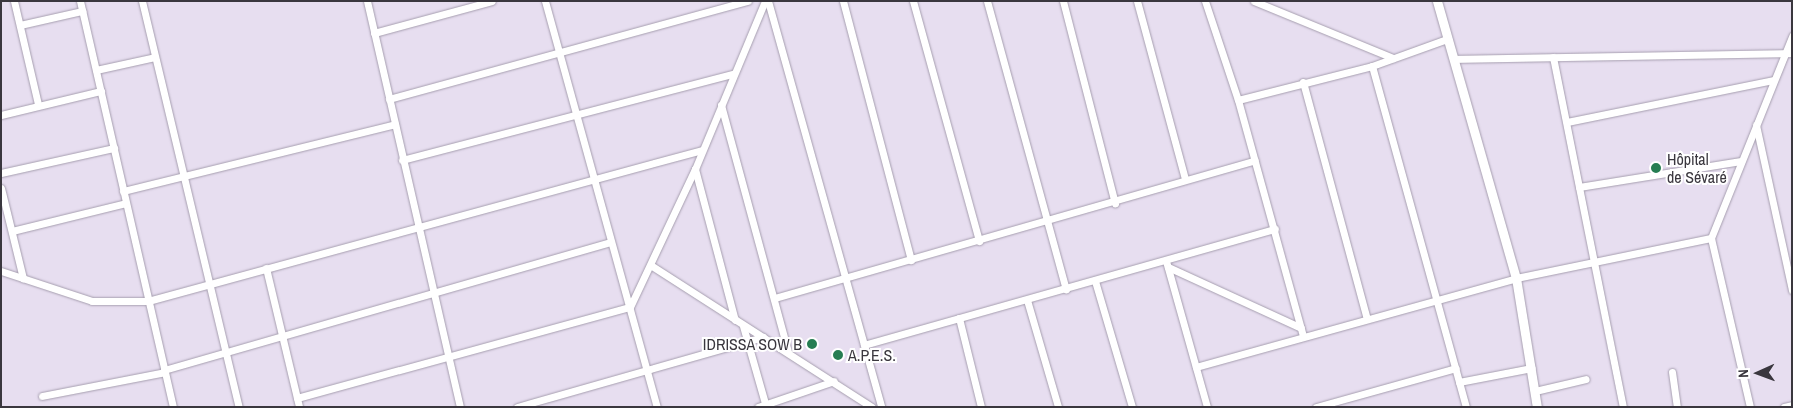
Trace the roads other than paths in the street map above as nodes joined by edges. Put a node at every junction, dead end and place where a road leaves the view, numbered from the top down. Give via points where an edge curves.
1 (14, 1) edge
2 (80, 1) edge
3 (142, 1) edge
4 (367, 1) edge
5 (492, 1) edge
6 (545, 1) edge
7 (748, 1) edge
8 (766, 1) edge
9 (842, 1) edge
10 (913, 1) edge
11 (987, 1) edge
12 (1063, 1) edge
13 (1137, 1) edge
14 (1205, 1) edge
15 (1254, 1) edge
16 (1437, 1) edge
17 (82, 11) junction
18 (20, 25) junction
19 (374, 34) junction
20 (1792, 36) edge
21 (1447, 39) junction
22 (557, 50) junction
23 (1789, 53) edge
24 (155, 57) junction
25 (1553, 57) junction
26 (1393, 58) junction
27 (1453, 59) junction
28 (1372, 66) junction
29 (96, 70) junction
30 (734, 74) junction
31 (1773, 80) junction
32 (1303, 82) junction
33 (100, 92) junction
34 (389, 99) junction
35 (1238, 100) junction
36 (38, 104) junction
37 (721, 105) junction
38 (1, 114) edge
39 (576, 118) junction
40 (1567, 122) junction
41 (395, 124) junction
42 (1756, 125) junction
43 (114, 148) junction
44 (702, 150) junction
45 (402, 160) junction
46 (1255, 160) junction
47 (1741, 161) junction
48 (695, 169) junction
49 (1, 173) edge
50 (183, 178) junction
51 (1184, 179) junction
52 (593, 180) junction
53 (1579, 187) junction
54 (1, 188) edge
55 (123, 191) junction
56 (126, 203) junction
57 (1115, 203) junction
58 (1048, 222) junction
59 (419, 227) junction
60 (1275, 229) junction
61 (12, 231) junction
62 (1711, 238) junction
63 (979, 241) junction
64 (611, 242) junction
65 (911, 260) junction
66 (1594, 262) junction
67 (1167, 264) junction
68 (652, 266) junction
69 (266, 268) junction
70 (1, 271) edge
71 (23, 278) junction
72 (844, 278) junction
73 (1516, 278) junction
74 (1094, 281) junction
75 (211, 283) junction
76 (1066, 289) junction
77 (1792, 290) edge
78 (434, 292) junction
79 (775, 298) junction
80 (1437, 298) junction
81 (1027, 300) junction
82 (148, 301) junction
83 (630, 307) junction
84 (959, 318) junction
85 (1368, 319) junction
86 (735, 320) junction
87 (743, 326) junction
88 (1301, 328) junction
89 (282, 336) junction
90 (1303, 336) junction
91 (763, 337) junction
92 (747, 341) junction
93 (864, 344) junction
94 (227, 352) junction
95 (788, 352) junction
96 (448, 357) junction
97 (1196, 366) junction
98 (1456, 368) junction
99 (1532, 368) junction
100 (647, 370) junction
101 (165, 371) junction
102 (1672, 372) dead end
103 (1586, 379) dead end
104 (834, 381) junction
105 (1459, 382) junction
106 (1535, 391) junction
107 (42, 396) dead end
108 (297, 398) junction
109 (1792, 405) edge
110 (763, 406) edge
111 (173, 407) edge
112 (238, 407) edge
113 (299, 407) edge
114 (460, 407) edge
115 (517, 407) edge
116 (657, 407) edge
117 (872, 407) edge
118 (881, 407) edge
119 (981, 407) edge
120 (1058, 407) edge
121 (1132, 407) edge
122 (1207, 407) edge
123 (1316, 407) edge
124 (1466, 407) edge
125 (1537, 407) edge
126 (1623, 407) edge
127 (1677, 407) edge
128 (1750, 407) edge
129 (1784, 407) edge

1 - 18 street
2 - 17 street
3 - 24 street
4 - 19 street
5 - 19 street
6 - 22 street
7 - 22 street
8 - 30 street
8 - 72 street
9 - 65 street
10 - 63 street
11 - 58 street
12 - 57 street
13 - 51 street
14 - 35 street
15 - 26 street
16 - 21 main road
17 - 18 street
17 - 29 street
18 - 36 street
19 - 34 street
20 - 23 street
21 - 26 street
21 - 27 main road
22 - 34 street
22 - 39 street
23 - 25 street
23 - 31 street
24 - 29 street
24 - 50 street
25 - 27 street
25 - 40 street
26 - 28 street
27 - 73 main road
28 - 32 street
28 - 80 street
29 - 33 street
30 - 37 street
30 - 39 street
31 - 40 street
31 - 42 street
32 - 35 street
32 - 85 street
33 - 36 street
33 - 43 street
34 - 41 street
35 - 46 street
36 - 38 street
37 - 44 street
37 - 79 street
39 - 45 street
39 - 52 street
40 - 53 street
41 - 45 street
41 - 50 street via 258,155
42 - 47 street
42 - 77 street
43 - 49 street
43 - 55 street
44 - 48 street
44 - 52 street
45 - 59 street
46 - 51 street
46 - 60 street
47 - 53 street
47 - 62 street
48 - 68 street
48 - 86 street
50 - 55 street
50 - 75 street
51 - 57 street
52 - 59 street
52 - 64 street
53 - 66 street
54 - 61 street
55 - 56 street
56 - 61 street
56 - 82 street
57 - 58 street
58 - 63 street
58 - 76 street
59 - 69 street
59 - 78 street
60 - 67 street
60 - 88 street
61 - 71 street
62 - 66 street
62 - 128 street
63 - 65 street
64 - 78 street
64 - 83 street
65 - 72 street
66 - 73 street
66 - 126 street
67 - 74 street
67 - 88 street
67 - 97 street
68 - 83 street
68 - 86 street
69 - 75 street
69 - 89 street
70 - 71 street
71 - 82 street via 92,301
72 - 79 street
72 - 93 street
73 - 80 street
73 - 99 main road
74 - 76 street
74 - 121 street
75 - 82 street
75 - 94 street
76 - 81 street
78 - 89 street
78 - 96 street
79 - 95 street
80 - 85 street
80 - 98 street
81 - 84 street
81 - 120 street
82 - 101 street
83 - 96 street
83 - 100 street
84 - 93 street
84 - 119 street
85 - 90 street
86 - 87 street
87 - 91 street
87 - 92 street
88 - 90 street
89 - 94 street
89 - 108 street
90 - 97 street
91 - 92 street
91 - 95 street
92 - 100 street
92 - 110 street
93 - 118 street
94 - 101 street
94 - 112 street
95 - 104 street
96 - 108 street
96 - 114 street
97 - 122 street
98 - 105 street
98 - 123 street
99 - 105 street
99 - 106 main road
100 - 115 street
100 - 116 street
101 - 107 street
101 - 111 street
102 - 127 street
103 - 106 street
104 - 110 street
104 - 117 street
105 - 124 street
106 - 125 main road
108 - 113 street
109 - 129 street

